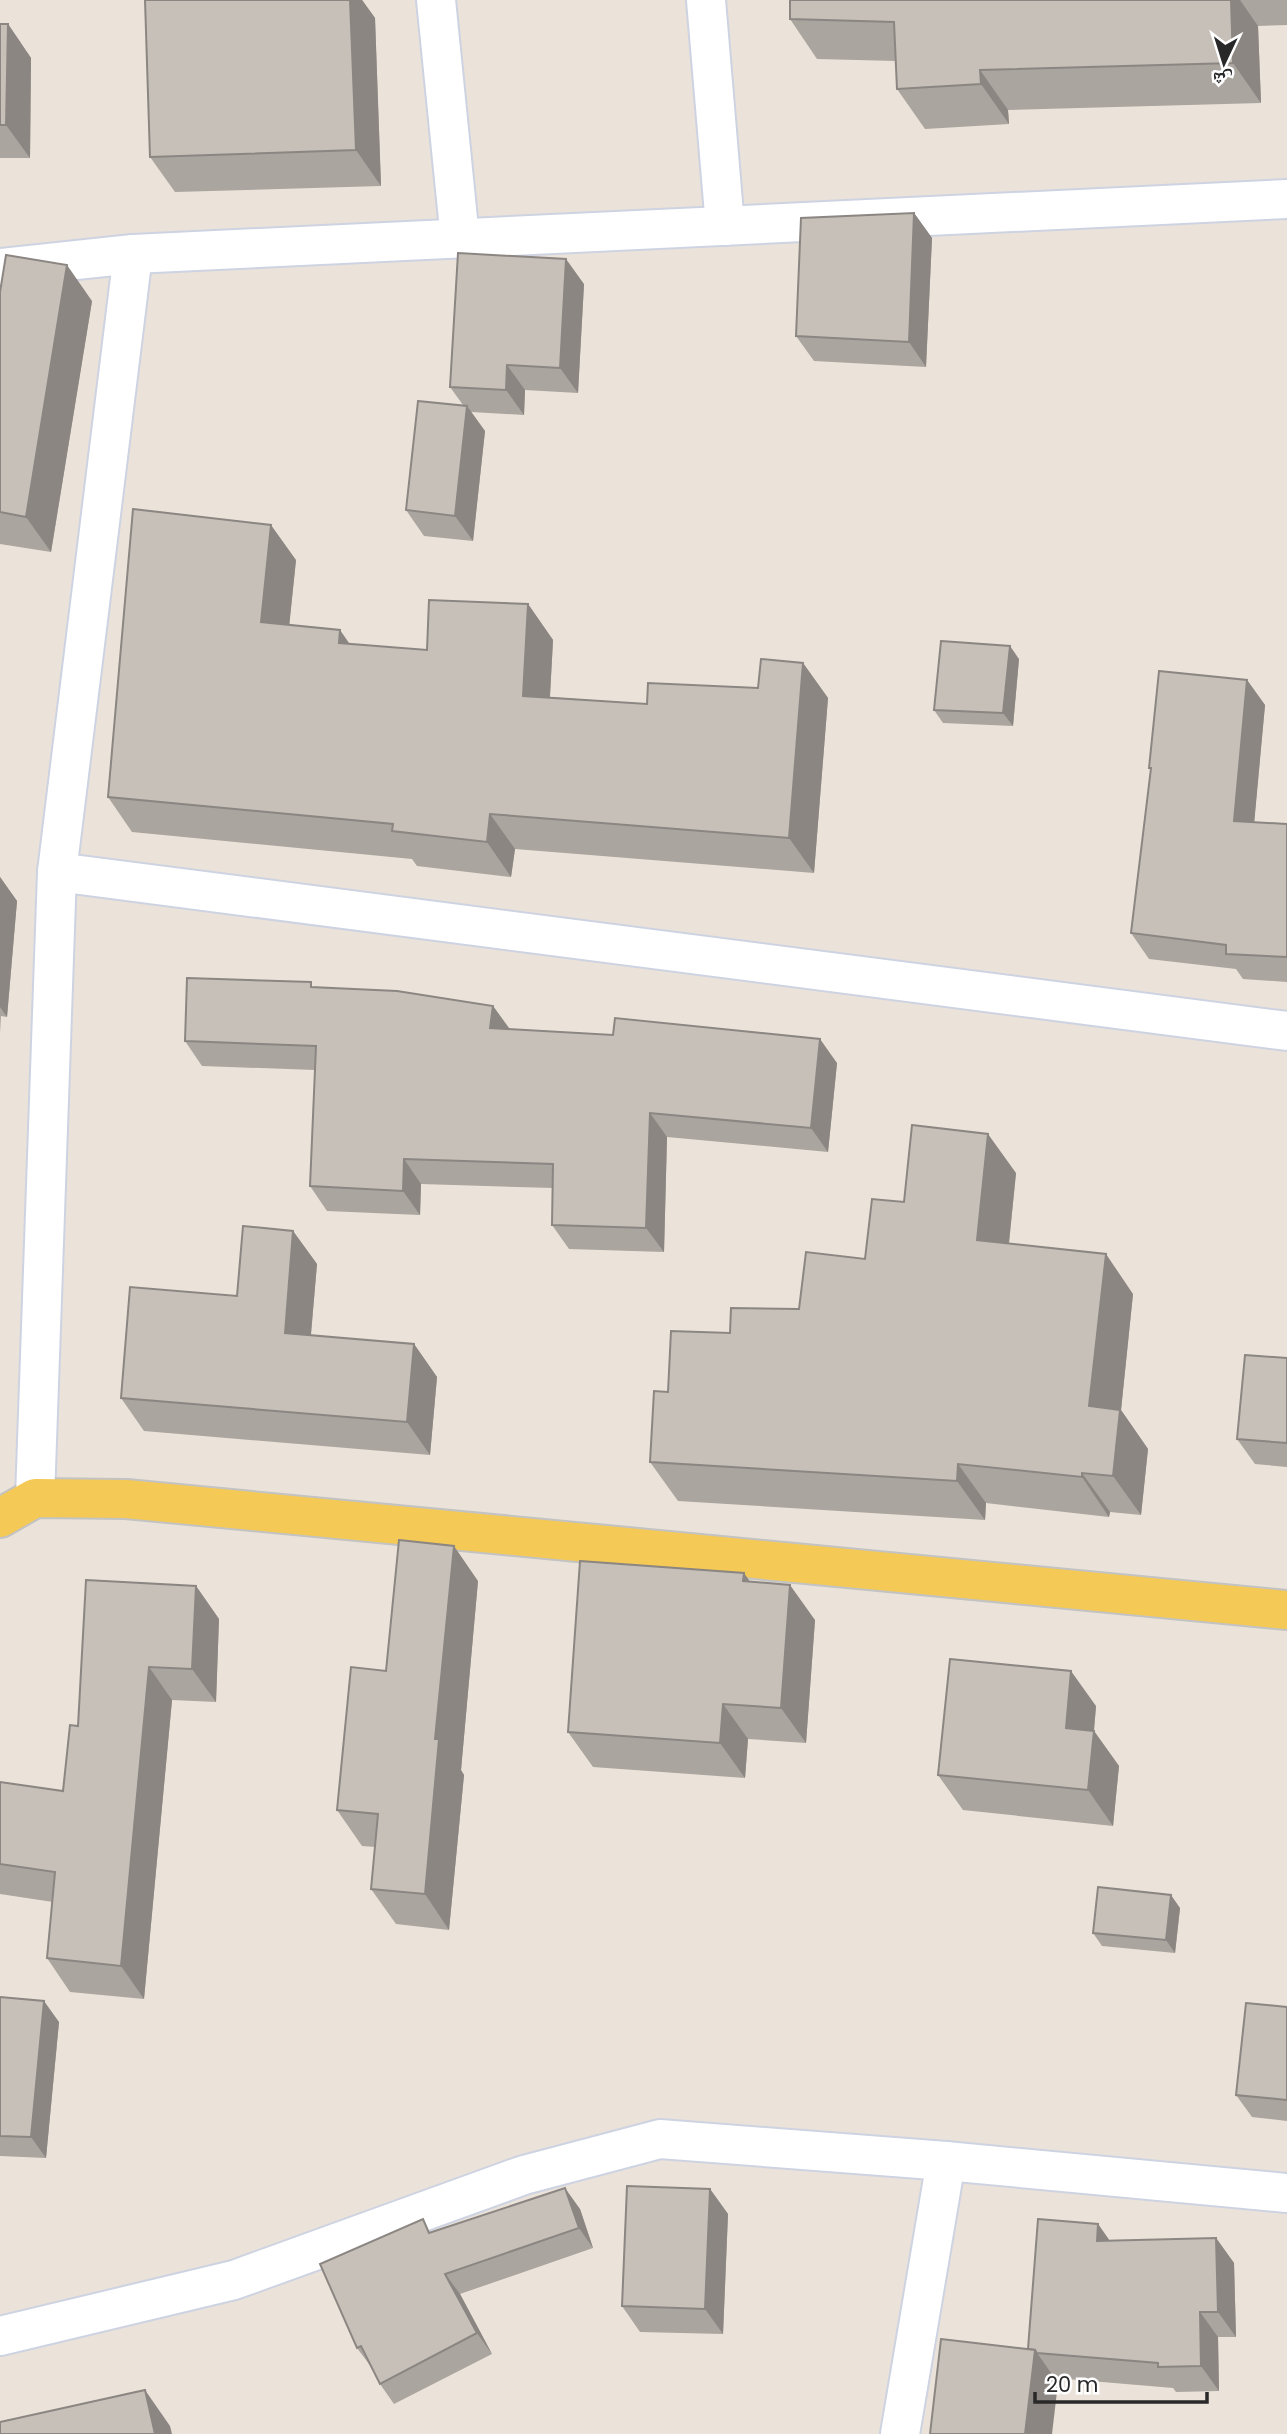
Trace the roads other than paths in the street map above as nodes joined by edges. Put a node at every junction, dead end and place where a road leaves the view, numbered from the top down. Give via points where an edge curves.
1 (436, 0) edge
2 (706, 0) edge
3 (1287, 199) edge
4 (724, 226) junction
5 (460, 239) junction
6 (132, 254) junction
7 (0, 268) edge
8 (57, 872) junction
9 (1287, 1031) edge
10 (35, 1498) junction
11 (0, 1518) edge
12 (0, 1537) edge
13 (1287, 1610) edge
14 (946, 2161) junction
15 (1287, 2193) edge
16 (0, 2336) edge
17 (900, 2434) edge

1 - 5 street
2 - 4 street
3 - 4 street
4 - 5 street
5 - 6 street
6 - 7 street
6 - 8 street
8 - 9 street
8 - 10 street
10 - 11 main road
10 - 12 main road
10 - 13 main road via 126,1499
14 - 15 street
14 - 16 street via 660,2139 524,2175 234,2280
14 - 17 street

